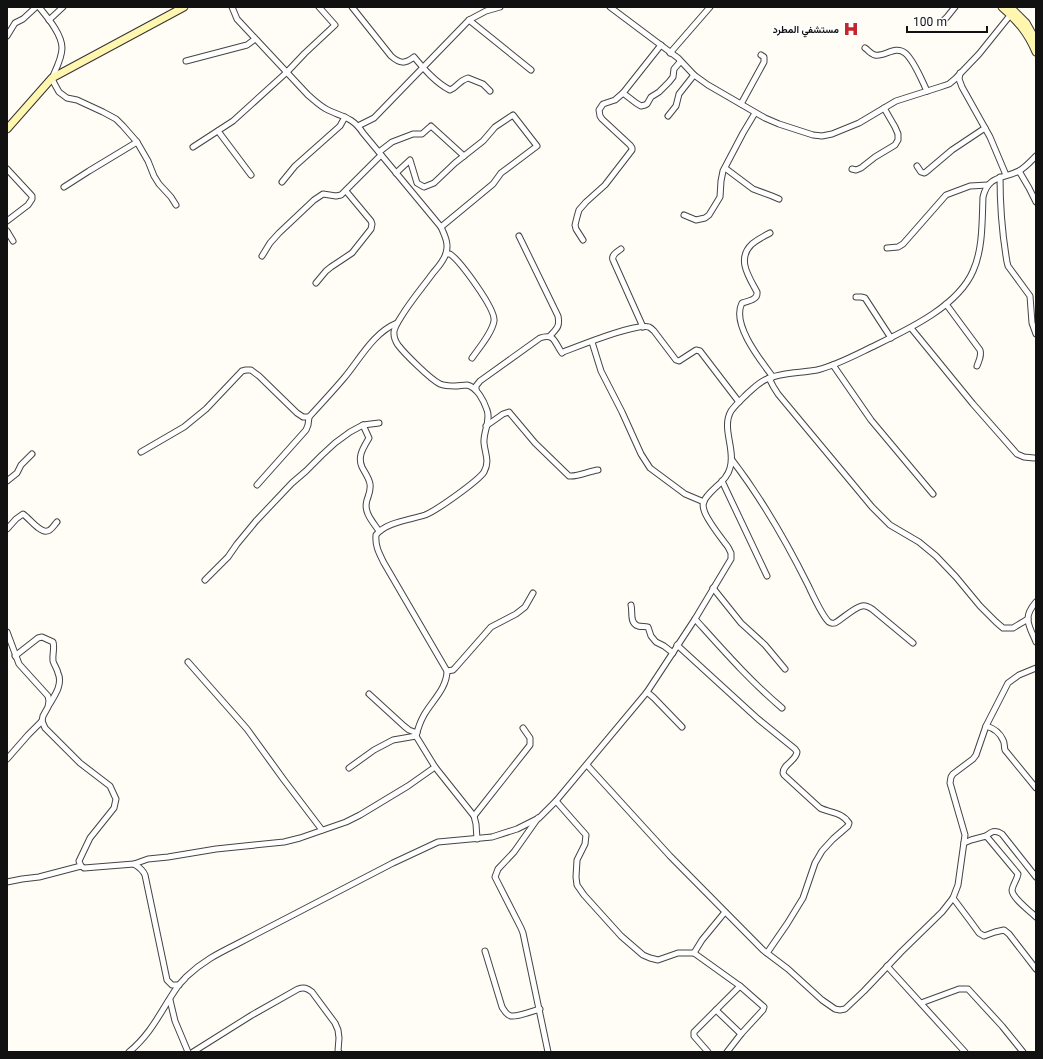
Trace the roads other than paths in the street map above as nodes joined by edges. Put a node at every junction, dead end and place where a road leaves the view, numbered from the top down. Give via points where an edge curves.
1 (36, 7) edge
2 (39, 7) edge
3 (63, 7) edge
4 (184, 7) edge
5 (232, 7) edge
6 (319, 7) edge
7 (352, 7) edge
8 (500, 7) edge
9 (610, 7) edge
10 (710, 7) edge
11 (954, 7) edge
12 (1002, 7) edge
13 (492, 8) edge
14 (1013, 10) edge
15 (49, 20) junction
16 (469, 20) junction
17 (943, 21) dead end
18 (7, 36) edge
19 (255, 39) junction
20 (1036, 41) edge
21 (661, 45) junction
22 (865, 48) dead end
23 (1036, 52) edge
24 (670, 53) junction
25 (761, 55) dead end
26 (186, 61) dead end
27 (680, 62) junction
28 (423, 67) junction
29 (531, 70) dead end
30 (286, 72) junction
31 (960, 73) junction
32 (694, 75) junction
33 (52, 78) junction
34 (949, 84) junction
35 (962, 88) junction
36 (490, 91) dead end
37 (927, 91) junction
38 (623, 93) junction
39 (741, 104) junction
40 (884, 108) junction
41 (755, 113) junction
42 (668, 116) dead end
43 (345, 117) junction
44 (358, 126) junction
45 (985, 128) junction
46 (7, 129) edge
47 (218, 131) junction
48 (137, 142) junction
49 (193, 147) dead end
50 (380, 154) junction
51 (464, 156) junction
52 (1036, 156) edge
53 (917, 166) dead end
54 (725, 168) junction
55 (7, 169) edge
56 (852, 169) dead end
57 (1019, 171) junction
58 (396, 173) junction
59 (251, 175) dead end
60 (1006, 175) junction
61 (1000, 177) junction
62 (282, 182) dead end
63 (988, 185) junction
64 (64, 187) dead end
65 (346, 191) junction
66 (779, 199) dead end
67 (1036, 202) edge
68 (176, 205) dead end
69 (684, 215) dead end
70 (7, 221) edge
71 (441, 228) junction
72 (7, 231) edge
73 (770, 233) dead end
74 (519, 236) dead end
75 (583, 240) dead end
76 (14, 241) dead end
77 (887, 248) dead end
78 (621, 249) dead end
79 (446, 254) junction
80 (262, 256) dead end
81 (316, 283) dead end
82 (856, 297) dead end
83 (946, 304) junction
84 (397, 323) junction
85 (643, 327) junction
86 (911, 328) junction
87 (1036, 334) edge
88 (550, 336) junction
89 (891, 338) junction
90 (592, 342) junction
91 (472, 358) dead end
92 (833, 365) junction
93 (977, 366) dead end
94 (771, 378) junction
95 (476, 390) junction
96 (739, 402) junction
97 (309, 417) junction
98 (379, 423) dead end
99 (363, 425) junction
100 (486, 426) junction
101 (141, 452) dead end
102 (32, 454) dead end
103 (1034, 458) dead end
104 (732, 460) junction
105 (598, 470) dead end
106 (7, 481) edge
107 (722, 481) junction
108 (257, 485) dead end
109 (932, 494) dead end
110 (704, 502) junction
111 (57, 522) dead end
112 (7, 529) edge
113 (379, 531) junction
114 (767, 576) dead end
115 (205, 580) dead end
116 (713, 588) junction
117 (533, 593) dead end
118 (1036, 602) edge
119 (632, 605) dead end
120 (695, 619) junction
121 (1028, 619) junction
122 (7, 632) edge
123 (1036, 642) edge
124 (913, 643) dead end
125 (677, 645) junction
126 (673, 653) junction
127 (16, 656) junction
128 (188, 662) dead end
129 (1036, 668) edge
130 (785, 669) dead end
131 (447, 671) junction
132 (647, 692) junction
133 (369, 694) dead end
134 (48, 708) junction
135 (782, 708) dead end
136 (42, 721) junction
137 (986, 726) junction
138 (523, 728) dead end
139 (682, 728) dead end
140 (416, 734) junction
141 (7, 759) edge
142 (587, 765) junction
143 (435, 767) junction
144 (349, 768) dead end
145 (1036, 788) edge
146 (556, 801) junction
147 (474, 816) junction
148 (539, 818) junction
149 (322, 830) junction
150 (986, 836) junction
151 (477, 839) junction
152 (964, 843) junction
153 (134, 864) junction
154 (81, 866) junction
155 (1036, 877) edge
156 (7, 882) edge
157 (953, 898) junction
158 (725, 912) junction
159 (1036, 917) edge
160 (485, 951) dead end
161 (694, 953) junction
162 (767, 953) junction
163 (887, 966) junction
164 (1036, 969) edge
165 (179, 985) junction
166 (740, 986) junction
167 (170, 1000) junction
168 (921, 1004) junction
169 (540, 1009) junction
170 (716, 1010) junction
171 (741, 1034) junction
172 (129, 1052) edge
173 (188, 1052) edge
174 (193, 1052) edge
175 (339, 1052) edge
176 (548, 1052) edge
177 (708, 1052) edge
178 (727, 1052) edge
179 (965, 1052) edge
180 (1022, 1052) edge

1 - 18 street via 15,23
2 - 15 street
3 - 15 street
4 - 33 street
5 - 19 street via 237,19
6 - 30 street via 334,25
7 - 28 street via 391,56 397,61 408,61 414,57
8 - 13 street
9 - 21 street
10 - 24 street
11 - 17 street
12 - 14 street
13 - 16 street
14 - 20 street via 1026,24
14 - 23 street
14 - 31 street via 979,54
15 - 33 street via 60,37 62,47
16 - 28 street
16 - 29 street
19 - 26 street via 247,45
19 - 30 street
21 - 24 street
21 - 38 street
22 - 37 street via 874,55 901,50 912,62
24 - 27 street
25 - 39 street via 764,62
27 - 32 street
27 - 38 street via 674,69 673,77 644,105 636,104
28 - 36 street via 450,90 468,78 483,84
28 - 44 street via 374,118
30 - 43 street via 317,103
30 - 47 street via 233,121
31 - 34 street
31 - 35 street
32 - 39 street
32 - 42 street via 679,94 676,106
33 - 46 street
33 - 48 street via 59,92 116,119
34 - 35 street
34 - 37 street
35 - 45 street
37 - 40 street via 896,101
38 - 75 street via 615,100 602,104 598,113 632,150 606,185 579,210 575,225
39 - 41 street
40 - 41 street via 859,123 822,136 778,124
40 - 56 street via 895,127 898,140 895,145 860,168
41 - 54 street
43 - 44 street
43 - 62 street via 340,126 295,166
44 - 50 street
45 - 53 street via 952,150 926,172 921,172
45 - 60 street
47 - 49 street
47 - 59 street
48 - 64 street
48 - 68 street via 154,176
50 - 51 street via 392,142 413,134 422,134 431,126
50 - 58 street
50 - 65 street
51 - 58 street via 434,183 424,188 418,183 410,160
51 - 71 street via 512,115 537,146 502,173 493,184
52 - 57 street
54 - 66 street via 754,189
54 - 69 street via 720,196 709,215 696,220
55 - 70 street via 32,196 28,205
57 - 60 street
57 - 67 street
58 - 71 street
60 - 61 street
61 - 63 street
61 - 87 street via 1006,262 1030,296 1032,323
63 - 77 street via 970,186 946,195 903,244
63 - 83 street via 983,197 978,260 965,286
65 - 80 street via 336,196 323,194 314,200 279,233
65 - 81 street via 371,221 372,226 352,253 326,271
71 - 79 street via 448,245
72 - 76 street
73 - 94 street via 753,243 745,255 744,265 757,295 756,298 742,303 740,311 743,330
74 - 88 street via 558,316 558,327
78 - 85 street via 612,258
79 - 84 street
79 - 91 street via 458,260 494,316 494,322 484,342
82 - 89 street via 865,298
83 - 86 street
83 - 93 street via 980,350
84 - 95 street via 394,333 397,343 432,379 448,386 469,386
84 - 97 street via 381,333
85 - 90 street via 627,329
85 - 96 street via 651,328 677,361 696,350 700,351
86 - 89 street
86 - 103 street via 1017,454
88 - 90 street via 562,352
88 - 95 street via 540,338 480,381
89 - 92 street
90 - 110 street via 601,371 650,468 685,494
92 - 94 street
92 - 109 street via 871,420
94 - 96 street via 761,382
94 - 121 street via 778,394 863,498 890,525 919,542 936,556 1001,626 1013,628
95 - 100 street via 487,411
96 - 104 street via 728,420
97 - 101 street via 297,413 259,376 251,370 246,370 184,427
97 - 108 street via 306,430
98 - 99 street
99 - 113 street via 369,438 361,450 360,457 360,463 370,485 367,512
99 - 115 street via 335,443 292,483
100 - 105 street via 509,412 535,443 569,476
100 - 113 street via 484,445 488,459 484,472 475,481 438,508
102 - 106 street
104 - 107 street via 729,472
104 - 124 street via 774,521 828,621 835,623 858,608 867,606
107 - 110 street
107 - 114 street
110 - 116 street via 703,509 731,553
111 - 112 street via 50,530 45,531 39,529 23,514
113 - 131 street via 375,543 378,552
116 - 120 street
116 - 130 street via 740,622
117 - 131 street via 525,607 491,627 453,670
118 - 121 street via 1028,614
119 - 126 street via 631,615 634,623 648,627 656,642
120 - 125 street
120 - 135 street via 767,696
121 - 123 street
122 - 127 street
125 - 126 street
125 - 162 street via 795,749 796,757 783,769 784,776 820,808 840,815 849,823 822,851 803,898
126 - 132 street
127 - 134 street via 19,664 48,696
127 - 134 street via 38,638 47,638 53,642 54,664 60,679 57,693
128 - 149 street via 246,729
129 - 137 street via 1008,683
131 - 140 street via 444,684 424,715
132 - 139 street
132 - 142 street
133 - 140 street
134 - 136 street
136 - 141 street
136 - 154 street via 44,728 80,763 110,786 116,799 114,808 90,838 79,861
137 - 145 street via 1004,740 1005,750
137 - 152 street via 973,760 953,774 950,780 965,835
138 - 147 street via 530,738 530,745
140 - 143 street
140 - 144 street via 393,740
142 - 146 street
142 - 158 street
143 - 147 street
143 - 149 street via 360,815
146 - 148 street
146 - 161 street via 586,834 585,844 577,860 577,885 621,936 643,955 658,960 678,953
147 - 151 street
148 - 151 street via 517,829
148 - 169 street via 494,877 521,928
149 - 153 street via 284,842 216,849 148,859
150 - 152 street
150 - 155 street via 993,831 1002,834
150 - 159 street via 1018,874 1012,890 1014,896
151 - 165 street via 438,842 394,863 215,955 195,968
152 - 157 street via 958,885
153 - 154 street via 84,868
153 - 165 street via 145,875 167,980 172,985
154 - 156 street
157 - 163 street
157 - 164 street via 978,933 984,936 1004,930
158 - 161 street
158 - 162 street
160 - 169 street via 506,1013 511,1016
161 - 166 street
162 - 163 street via 822,1000 840,1010 845,1009
163 - 168 street
165 - 167 street
166 - 170 street
166 - 171 street via 764,1007
167 - 172 street via 146,1036
167 - 173 street via 175,1021
168 - 179 street
168 - 180 street via 959,989 968,989
169 - 176 street
170 - 171 street
170 - 177 street via 694,1032 694,1036
171 - 178 street
174 - 175 street via 252,1015 302,988 312,992 335,1023 338,1030

